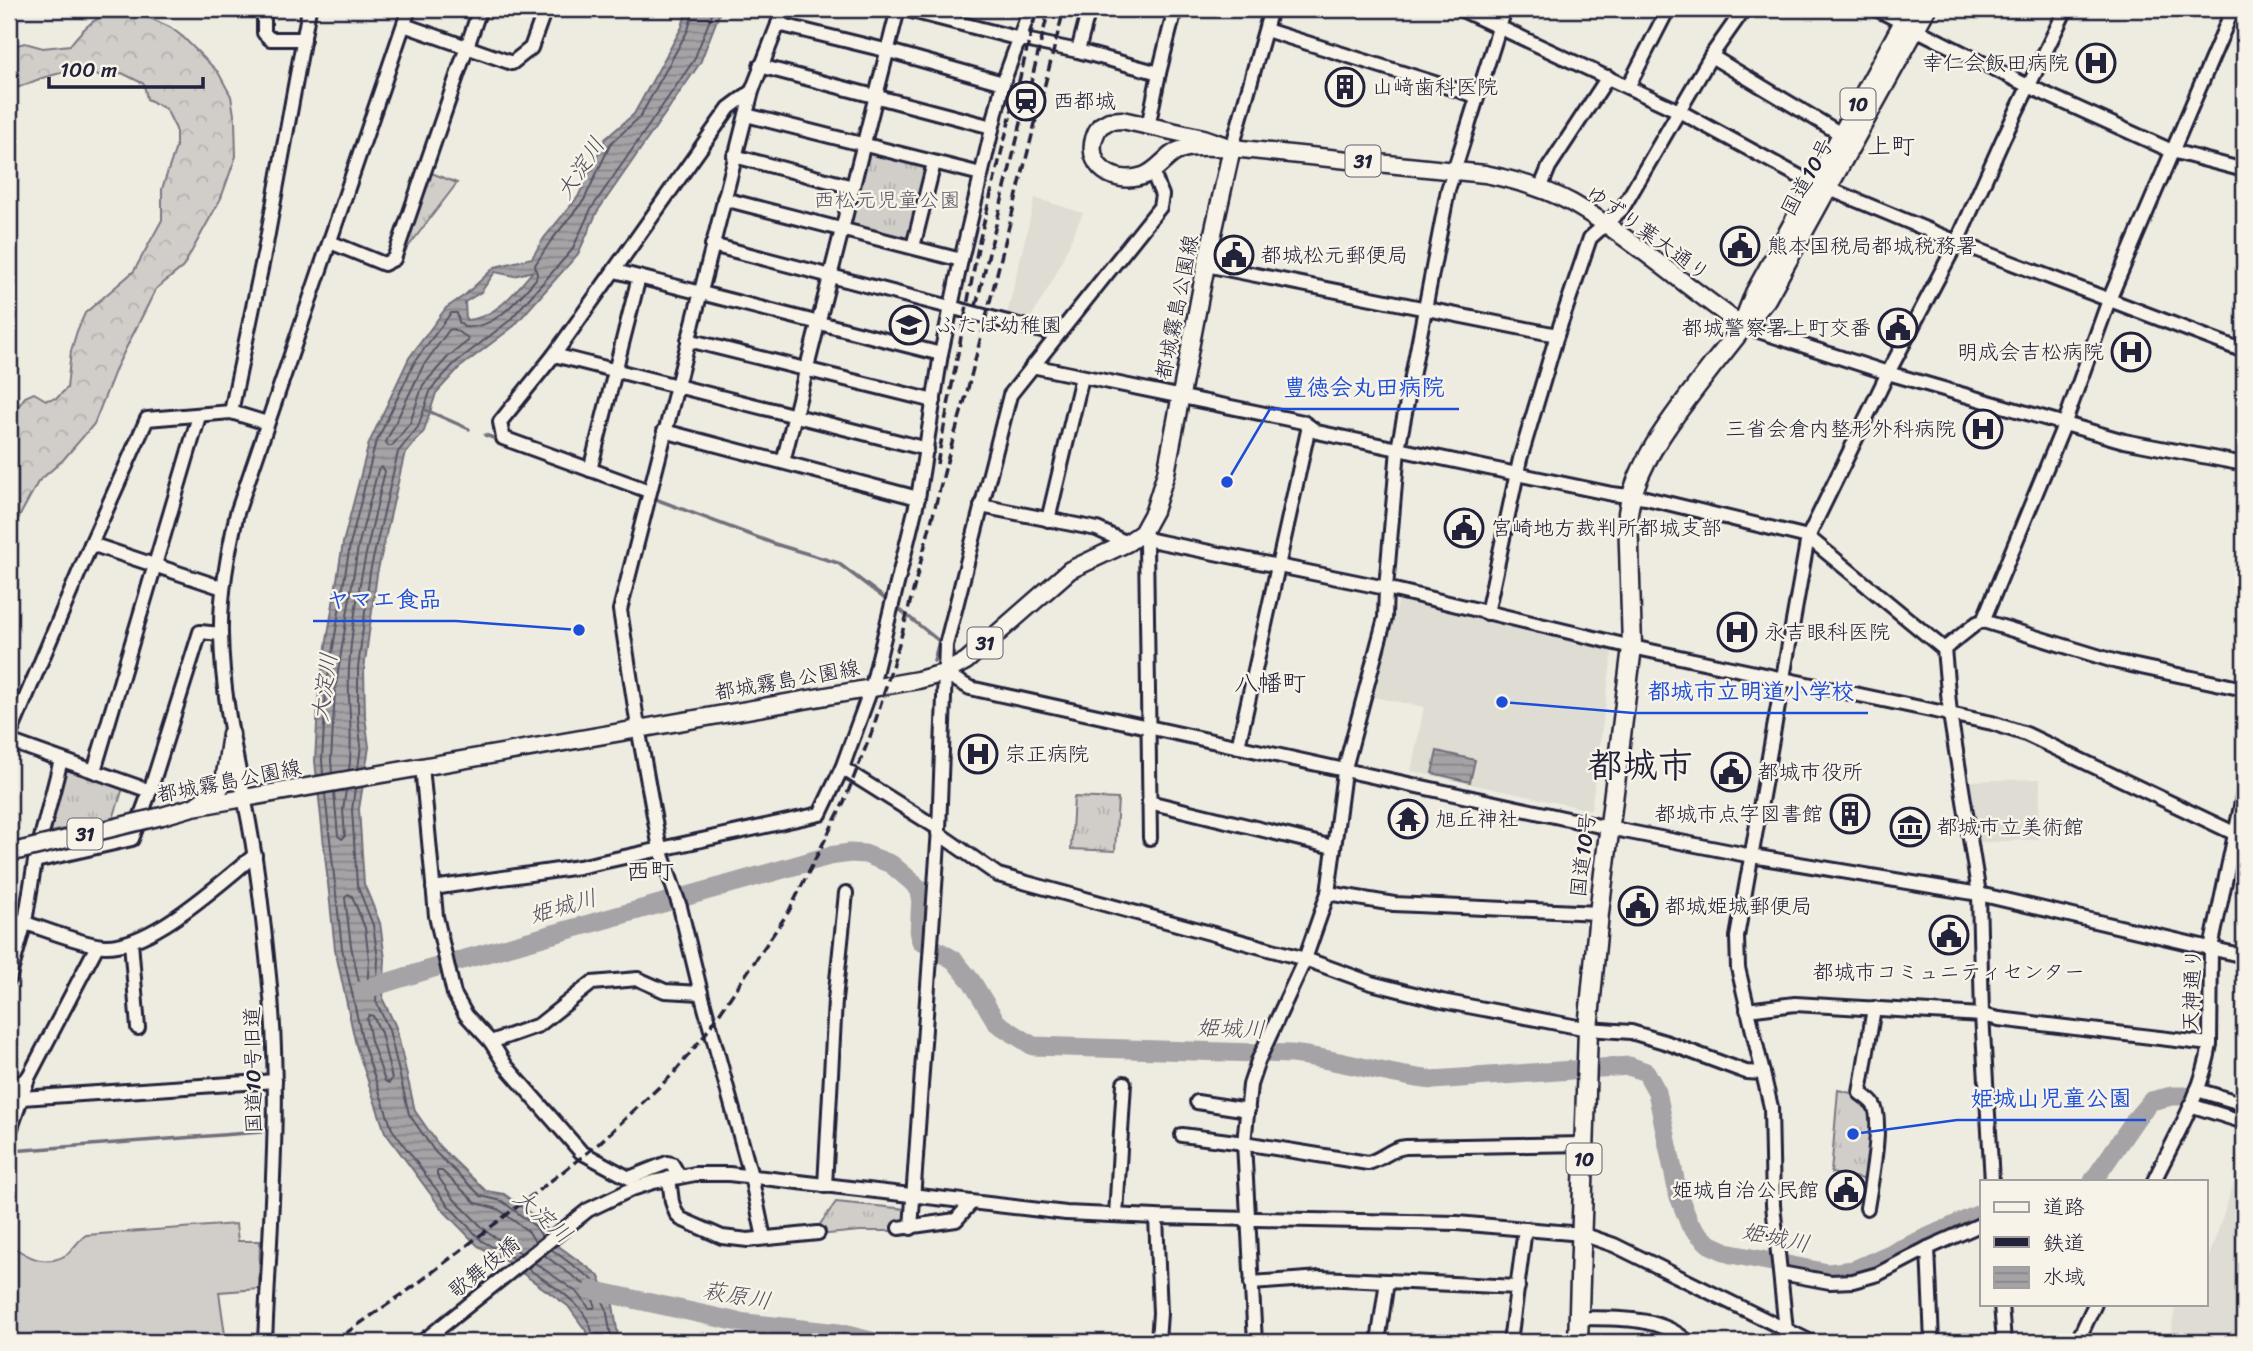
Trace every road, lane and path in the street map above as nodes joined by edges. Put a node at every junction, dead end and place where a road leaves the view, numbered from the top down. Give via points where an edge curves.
1 (264, 9) edge
2 (309, 9) edge
3 (409, 9) edge
4 (480, 9) edge
5 (545, 9) edge
6 (784, 9) edge
7 (898, 9) edge
8 (904, 9) edge
9 (1030, 9) edge
10 (1089, 9) edge
11 (1175, 9) edge
12 (1272, 9) edge
13 (1460, 9) edge
14 (1505, 9) edge
15 (1668, 9) edge
16 (1744, 9) edge
17 (1875, 9) edge
18 (1926, 9) edge
19 (2066, 9) edge
20 (2233, 9) edge
21 (1909, 20) edge
22 (778, 24) junction
23 (404, 25) junction
24 (1499, 28) junction
25 (1266, 30) junction
26 (304, 39) junction
27 (1020, 39) junction
28 (467, 48) junction
29 (889, 51) junction
30 (1078, 51) junction
31 (1711, 57) junction
32 (760, 66) junction
33 (1159, 73) junction
34 (1608, 77) junction
35 (1003, 83) junction
36 (2028, 86) junction
37 (1628, 87) junction
38 (752, 91) junction
39 (876, 96) junction
40 (1476, 96) junction
41 (1679, 111) junction
42 (746, 115) junction
43 (992, 127) junction
44 (1148, 127) junction
45 (1841, 134) junction
46 (864, 144) junction
47 (1232, 148) junction
48 (2172, 151) junction
49 (734, 156) junction
50 (934, 163) junction
51 (1453, 170) junction
52 (2244, 170) edge
53 (1153, 171) junction
54 (981, 174) junction
55 (1821, 186) junction
56 (853, 187) junction
57 (1540, 189) junction
58 (724, 199) junction
59 (1605, 225) junction
60 (842, 230) junction
61 (1957, 242) junction
62 (330, 243) junction
63 (712, 245) junction
64 (913, 247) junction
65 (961, 261) junction
66 (1206, 265) junction
67 (615, 271) junction
68 (830, 276) junction
69 (639, 277) junction
70 (700, 293) junction
71 (2109, 300) junction
72 (951, 306) junction
73 (1425, 309) junction
74 (819, 323) junction
75 (1743, 326) junction
76 (1057, 335) junction
77 (1557, 335) junction
78 (688, 340) junction
79 (2244, 351) edge
80 (941, 354) junction
81 (554, 355) junction
82 (1032, 366) junction
83 (807, 369) junction
84 (616, 370) junction
85 (1888, 373) junction
86 (1082, 377) junction
87 (675, 386) junction
88 (1181, 395) junction
89 (934, 401) junction
90 (231, 412) junction
91 (795, 414) junction
92 (199, 416) junction
93 (267, 422) junction
94 (2064, 425) junction
95 (1309, 426) junction
96 (664, 431) junction
97 (927, 449) junction
98 (1398, 449) junction
99 (783, 462) junction
100 (2244, 464) edge
101 (590, 470) junction
102 (1516, 473) junction
103 (648, 495) junction
104 (1630, 496) junction
105 (918, 498) junction
106 (981, 506) junction
107 (1048, 520) junction
108 (1142, 533) junction
109 (1808, 537) junction
110 (1127, 543) junction
111 (90, 544) junction
112 (156, 565) junction
113 (1276, 566) junction
114 (223, 588) junction
115 (1386, 588) junction
116 (1487, 613) junction
117 (1983, 621) junction
118 (221, 634) junction
119 (1632, 647) junction
120 (1944, 649) junction
121 (944, 673) junction
122 (1783, 678) junction
123 (872, 686) junction
124 (2244, 689) edge
125 (1950, 714) junction
126 (638, 727) junction
127 (1147, 727) junction
128 (231, 734) junction
129 (9, 739) edge
130 (1238, 747) junction
131 (61, 760) junction
132 (418, 767) junction
133 (842, 768) junction
134 (94, 771) junction
135 (1344, 772) junction
136 (150, 791) junction
137 (2244, 792) edge
138 (245, 800) junction
139 (1149, 802) junction
140 (192, 807) junction
141 (1609, 828) junction
142 (939, 831) junction
143 (2240, 835) edge
144 (1150, 838) dead end
145 (1333, 847) junction
146 (660, 849) junction
147 (9, 853) edge
148 (255, 855) junction
149 (1752, 856) junction
150 (35, 861) junction
151 (432, 888) junction
152 (846, 893) dead end
153 (1328, 893) junction
154 (1979, 894) junction
155 (1599, 913) junction
156 (9, 918) edge
157 (25, 922) junction
158 (131, 942) junction
159 (97, 946) junction
160 (2211, 948) junction
161 (2244, 956) edge
162 (1305, 959) junction
163 (9, 979) edge
164 (701, 993) junction
165 (1874, 1008) junction
166 (1747, 1010) junction
167 (1982, 1015) junction
168 (138, 1028) dead end
169 (1588, 1029) junction
170 (491, 1042) junction
171 (2210, 1044) junction
172 (1763, 1073) junction
173 (28, 1078) junction
174 (275, 1081) junction
175 (1124, 1083) dead end
176 (2197, 1091) junction
177 (9, 1092) edge
178 (22, 1098) junction
179 (1197, 1102) dead end
180 (2244, 1104) edge
181 (2190, 1105) junction
182 (1248, 1110) junction
183 (2244, 1122) edge
184 (9, 1134) edge
185 (1182, 1135) dead end
186 (1244, 1143) junction
187 (1585, 1144) junction
188 (751, 1176) junction
189 (674, 1177) junction
190 (1993, 1180) edge
191 (2154, 1180) edge
192 (825, 1186) junction
193 (912, 1194) junction
194 (971, 1203) junction
195 (1867, 1208) dead end
196 (1116, 1215) junction
197 (1156, 1217) junction
198 (1248, 1219) junction
199 (1980, 1225) edge
200 (1525, 1229) junction
201 (818, 1233) dead end
202 (1581, 1234) junction
203 (764, 1238) junction
204 (1928, 1248) junction
205 (1781, 1272) junction
206 (1387, 1282) junction
207 (1251, 1283) junction
208 (1518, 1287) junction
209 (2001, 1306) edge
210 (2094, 1306) edge
211 (1579, 1318) junction
212 (1785, 1336) edge
213 (1158, 1341) edge
214 (265, 1342) edge
215 (422, 1342) edge
216 (1255, 1342) edge
217 (1378, 1342) edge
218 (1510, 1342) edge
219 (1578, 1342) edge
220 (1687, 1342) edge
221 (1811, 1342) edge
222 (1932, 1342) edge
223 (2004, 1342) edge
224 (2077, 1342) edge

1 - 26 street via 264,33 270,39
2 - 26 street
3 - 23 street, 国道10号旧道
4 - 28 street
5 - 28 street via 531,48 512,63
6 - 22 street
7 - 29 street
8 - 27 street
9 - 27 street
10 - 30 street
11 - 33 street
12 - 25 street
13 - 24 street
14 - 24 street
15 - 37 street
16 - 31 street
17 - 21 street
18 - 21 highway, 国道10号 / 10
19 - 36 street
20 - 48 street
21 - 36 street
21 - 45 highway, 国道10号 / 10
21 - 55 highway, 国道10号 / 10
22 - 29 street
22 - 32 street
23 - 28 street
23 - 62 street, 国道10号旧道
24 - 34 street
24 - 40 street
25 - 40 street
25 - 47 street
26 - 90 street
27 - 30 street
27 - 35 street
28 - 62 street via 394,259 384,264
29 - 35 street
29 - 39 street
30 - 33 street
31 - 41 street
31 - 45 street
32 - 38 street
32 - 39 street
33 - 44 street
34 - 37 street
34 - 57 street via 1549,167
35 - 43 street
36 - 48 street
36 - 61 street
37 - 41 street
38 - 42 street
38 - 67 street via 729,108
39 - 43 street
39 - 46 street
40 - 51 street
41 - 55 street
41 - 59 street via 1622,209
42 - 46 street
42 - 49 street
43 - 54 street
44 - 47 main road
44 - 53 main road via 1109,121 1100,126 1092,147 1104,172 1121,179
45 - 55 highway, 国道10号 / 10
46 - 50 street
46 - 56 street
47 - 51 main road, ゆずり葉大通り / 31
47 - 53 main road via 1180,150
47 - 66 main road, 都城霧島公園線
48 - 52 street
48 - 71 street
49 - 56 street
49 - 58 street
50 - 54 street
50 - 64 street
51 - 57 main road, ゆずり葉大通り / 31 via 1502,177
51 - 73 street
53 - 76 street via 1162,195 1160,207
54 - 65 street
55 - 61 street
55 - 75 highway, 国道10号 / 10 via 1755,293
56 - 60 street
57 - 59 main road, ゆずり葉大通り / 31
58 - 60 street
58 - 63 street
59 - 75 main road, ゆずり葉大通り / 31
59 - 77 street via 1590,238
60 - 64 street
60 - 68 street
61 - 71 street
61 - 85 street
62 - 93 street, 国道10号旧道
63 - 68 street
63 - 70 street
64 - 65 street
65 - 72 street
66 - 73 street
66 - 88 main road, 都城霧島公園線
67 - 69 street
67 - 81 street
68 - 72 street
68 - 74 street
69 - 70 street
69 - 84 street
70 - 74 street
70 - 78 street
71 - 79 street
71 - 94 street
72 - 76 street
72 - 80 street
73 - 77 street
73 - 98 street
74 - 80 street
74 - 83 street
75 - 85 street
75 - 104 highway, 国道10号 / 10 via 1661,437
76 - 82 street
77 - 102 street
78 - 83 street
78 - 87 street
80 - 89 street
81 - 84 street
81 - 101 street via 500,422 503,438
82 - 86 street
82 - 106 street via 1010,395
83 - 89 street
83 - 91 street
84 - 87 street
84 - 101 street
85 - 94 street
85 - 109 street
86 - 88 street
86 - 107 street
87 - 91 street
87 - 96 street
88 - 95 street
88 - 108 main road, 都城霧島公園線 via 1166,473
89 - 97 street
90 - 92 street
90 - 93 street
91 - 97 street
91 - 99 street
92 - 111 street via 147,419
92 - 112 street
93 - 114 street, 国道10号旧道 via 237,513
94 - 100 street
94 - 117 street
95 - 98 street via 1317,432
95 - 113 street
96 - 99 street
96 - 103 street
97 - 105 street
98 - 102 street
98 - 115 street
99 - 105 street
101 - 103 street
102 - 104 street
102 - 116 street
103 - 126 street via 620,610
104 - 109 street
104 - 119 highway, 国道10号 / 10
105 - 123 street
106 - 107 street
106 - 121 street via 946,645
107 - 110 street via 1097,529
108 - 110 main road, 都城霧島公園線 / 31
108 - 113 street via 1151,540
108 - 127 street via 1146,543
109 - 120 street
109 - 122 street
110 - 121 main road, 都城霧島公園線 / 31 via 1069,570 966,661
111 - 112 street
111 - 129 street
112 - 114 street
112 - 134 street
113 - 115 street
113 - 130 street
114 - 118 street, 国道10号旧道
115 - 116 street
115 - 135 street via 1385,618
116 - 119 street
117 - 120 street
117 - 124 street via 2117,662
118 - 128 street, 国道10号旧道
118 - 136 street via 200,632
119 - 122 street
119 - 141 highway, 国道10号 / 10
120 - 125 street
121 - 123 main road, 都城霧島公園線 / 31
121 - 127 street via 970,688
121 - 142 street
122 - 125 street
122 - 149 street
123 - 126 main road, 都城霧島公園線 / 31
123 - 133 street
125 - 143 street via 2026,734
125 - 154 street
126 - 132 main road, 都城霧島公園線 / 31
126 - 146 street
127 - 130 street
127 - 139 street
128 - 138 street, 国道10号旧道
128 - 140 main road via 224,782
129 - 131 street
130 - 135 street
131 - 134 street
131 - 150 street
132 - 138 main road, 都城霧島公園線 / 31
132 - 151 street
133 - 142 street
133 - 146 street via 820,814
134 - 136 street
135 - 141 street
135 - 145 street
136 - 150 street via 132,839
137 - 143 street, 天神通り
138 - 140 main road, 都城霧島公園線 / 31
138 - 148 street, 国道10号旧道
139 - 144 street
139 - 145 street
140 - 147 main road, 都城霧島公園線 / 31, bridge
141 - 149 street
141 - 155 highway, 国道10号 / 10
142 - 162 street via 998,875
142 - 193 street
143 - 160 street, 天神通り
145 - 153 street
146 - 151 street via 579,867
146 - 164 street
148 - 158 street via 174,918
148 - 174 street, 国道10号旧道 via 270,978
149 - 154 street
149 - 166 street via 1737,936
150 - 157 street
151 - 170 street via 454,994
152 - 192 street
153 - 155 street via 1394,904
153 - 162 street
154 - 160 street
154 - 167 street
155 - 169 highway, 国道10号 / 10
156 - 157 street
157 - 159 street
157 - 163 street
158 - 159 street
158 - 168 street
159 - 173 street
160 - 161 street
160 - 171 street, 天神通り
162 - 169 street via 1441,1001
162 - 182 street via 1258,1061
164 - 170 street via 665,991 638,979 592,983 539,1025
164 - 188 street
165 - 166 street via 1795,1004
165 - 167 street
165 - 195 street via 1860,1093 1876,1111
166 - 172 street
167 - 171 street
167 - 190 street
169 - 172 street via 1631,1032 1746,1072
169 - 187 highway, 国道10号 / 10
170 - 189 street via 506,1066 581,1152 629,1178 667,1163 672,1164
171 - 176 street, 天神通り
172 - 205 street via 1771,1107 1773,1205
173 - 177 street
173 - 178 street
174 - 178 street
174 - 214 street, 国道10号旧道
175 - 196 street
176 - 180 street
176 - 181 street, 天神通り
178 - 184 street
179 - 182 street
181 - 183 street
181 - 191 street, 天神通り
182 - 186 street
185 - 186 street
186 - 187 street via 1368,1163 1406,1147
186 - 198 street
187 - 202 highway, 国道10号 / 10
188 - 189 street
188 - 192 street
188 - 203 street
189 - 203 street via 672,1202 681,1219 734,1240
189 - 215 street, 歌舞伎橋 via 632,1189 588,1210
192 - 193 street
193 - 194 street
193 - 194 street via 905,1228 956,1220
194 - 196 street
196 - 197 street
197 - 198 street
197 - 213 street
198 - 200 street via 1457,1223
198 - 207 street
199 - 204 street
200 - 202 street
200 - 208 street
201 - 203 street
202 - 211 highway, 国道10号 / 10
202 - 212 street via 1614,1245
204 - 205 street via 1853,1281 1830,1282
204 - 222 street
205 - 212 street
206 - 207 street via 1321,1278
206 - 208 street
206 - 217 street
207 - 216 street
208 - 218 street
209 - 223 street
210 - 224 street
211 - 219 highway, 国道10号 / 10
211 - 220 street via 1627,1319 1666,1327
212 - 221 street

